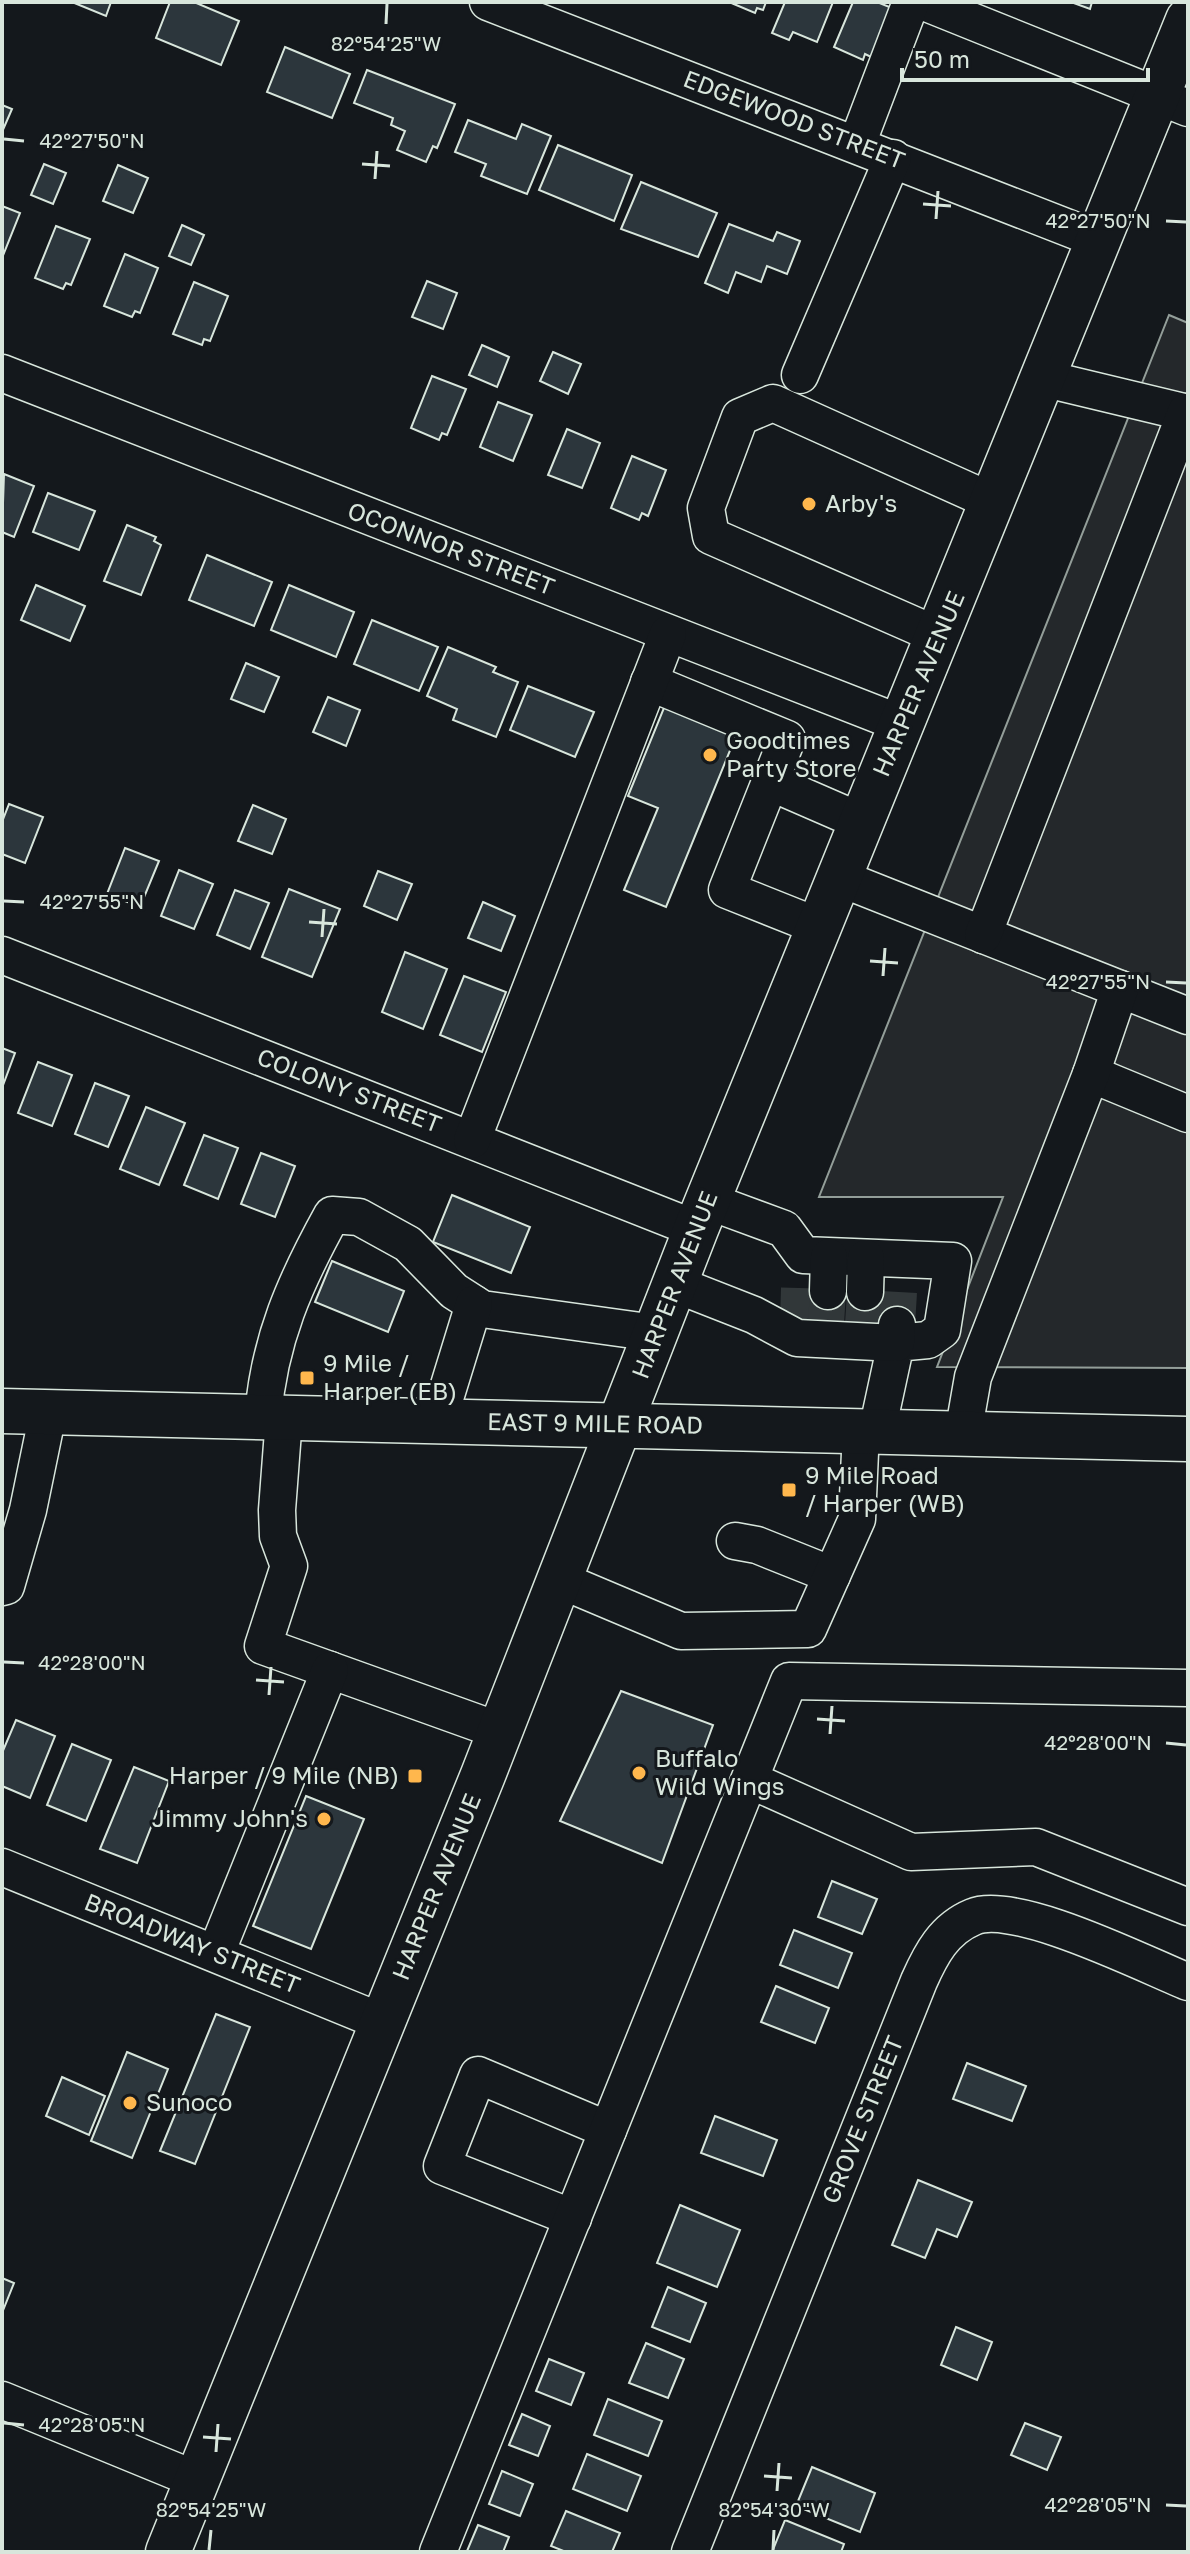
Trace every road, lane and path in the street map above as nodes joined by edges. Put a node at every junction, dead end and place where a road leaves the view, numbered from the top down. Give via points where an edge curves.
1 (488, 2) edge
2 (911, 2) edge
3 (924, 2) edge
4 (1187, 23) edge
5 (1173, 102) edge
6 (857, 144) junction
7 (893, 158) junction
8 (1099, 240) junction
9 (2, 373) edge
10 (800, 375) dead end
11 (1042, 378) junction
12 (1187, 413) edge
13 (993, 502) junction
14 (668, 634) junction
15 (939, 636) junction
16 (649, 682) junction
17 (902, 724) junction
18 (770, 782) junction
19 (862, 822) junction
20 (840, 878) junction
21 (820, 927) junction
22 (983, 935) junction
23 (2, 955) edge
24 (1120, 989) junction
25 (1188, 1016) edge
26 (1091, 1074) junction
27 (1188, 1114) edge
28 (472, 1140) junction
29 (702, 1215) junction
30 (675, 1284) junction
31 (813, 1302) junction
32 (474, 1304) junction
33 (881, 1304) junction
34 (655, 1333) junction
35 (2, 1411) edge
36 (48, 1413) junction
37 (273, 1417) junction
38 (438, 1421) junction
39 (620, 1426) junction
40 (869, 1430) junction
41 (963, 1434) junction
42 (1188, 1439) edge
43 (735, 1541) dead end
44 (832, 1575) junction
45 (560, 1580) junction
46 (4, 1586) edge
47 (330, 1670) junction
48 (1188, 1688) edge
49 (500, 1731) junction
50 (750, 1780) junction
51 (2, 1867) edge
52 (1188, 1907) edge
53 (216, 1953) junction
54 (1188, 1982) edge
55 (382, 2022) junction
56 (608, 2130) junction
57 (573, 2218) junction
58 (2, 2400) edge
59 (197, 2480) junction
60 (168, 2552) edge
61 (438, 2552) edge
62 (690, 2552) edge

1 - 6 street, EDGEWOOD STREET
2 - 6 street
3 - 5 street
4 - 5 main road, HARPER AVENUE
5 - 8 main road, HARPER AVENUE
6 - 7 street, EDGEWOOD STREET
7 - 8 street, EDGEWOOD STREET
7 - 10 street
8 - 11 main road, HARPER AVENUE
9 - 14 street, OCONNOR STREET
11 - 12 street
11 - 13 main road, HARPER AVENUE
12 - 22 street
13 - 15 main road, HARPER AVENUE
13 - 15 street via 773,403 740,417 706,508 711,536
14 - 16 street
14 - 17 street, OCONNOR STREET
15 - 17 main road, HARPER AVENUE
16 - 18 street via 787,739
16 - 28 street
17 - 19 main road, HARPER AVENUE
18 - 19 street
18 - 21 street via 727,890
19 - 20 main road, HARPER AVENUE
20 - 21 main road, HARPER AVENUE
20 - 22 street
21 - 29 main road, HARPER AVENUE
22 - 24 street
23 - 28 street, COLONY STREET
24 - 25 street
24 - 26 street
26 - 27 street
26 - 41 street via 973,1377
28 - 29 street, COLONY STREET
29 - 30 main road, HARPER AVENUE
29 - 31 street, COLONY STREET via 784,1229
30 - 31 street via 754,1315
30 - 34 main road, HARPER AVENUE
31 - 33 street
31 - 33 street
32 - 34 street
32 - 37 street via 408,1244 359,1217 332,1215 295,1282 266,1370
32 - 38 street
33 - 40 street
34 - 39 main road, HARPER AVENUE
35 - 36 main road, EAST 9 MILE ROAD
36 - 37 main road, EAST 9 MILE ROAD
36 - 46 street via 28,1510
37 - 38 main road, EAST 9 MILE ROAD
37 - 47 street via 278,1536 289,1566 263,1646
38 - 39 main road, EAST 9 MILE ROAD
39 - 40 main road, EAST 9 MILE ROAD
39 - 45 main road, HARPER AVENUE
40 - 41 main road, EAST 9 MILE ROAD
40 - 44 street via 857,1519
41 - 42 main road, EAST 9 MILE ROAD
43 - 44 street
44 - 45 street via 808,1629 681,1631
45 - 49 main road, HARPER AVENUE
47 - 49 street
47 - 53 street
48 - 50 street via 789,1681
49 - 55 main road, HARPER AVENUE
50 - 52 street via 911,1852 1036,1847
50 - 56 street
51 - 53 street, BROADWAY STREET
53 - 55 street, BROADWAY STREET
54 - 62 street, GROVE STREET via 1024,1916 975,1915 940,1942 919,1981
55 - 59 main road, HARPER AVENUE
56 - 57 street
56 - 57 street via 478,2075 442,2166
57 - 61 street
58 - 59 street
59 - 60 main road, HARPER AVENUE

